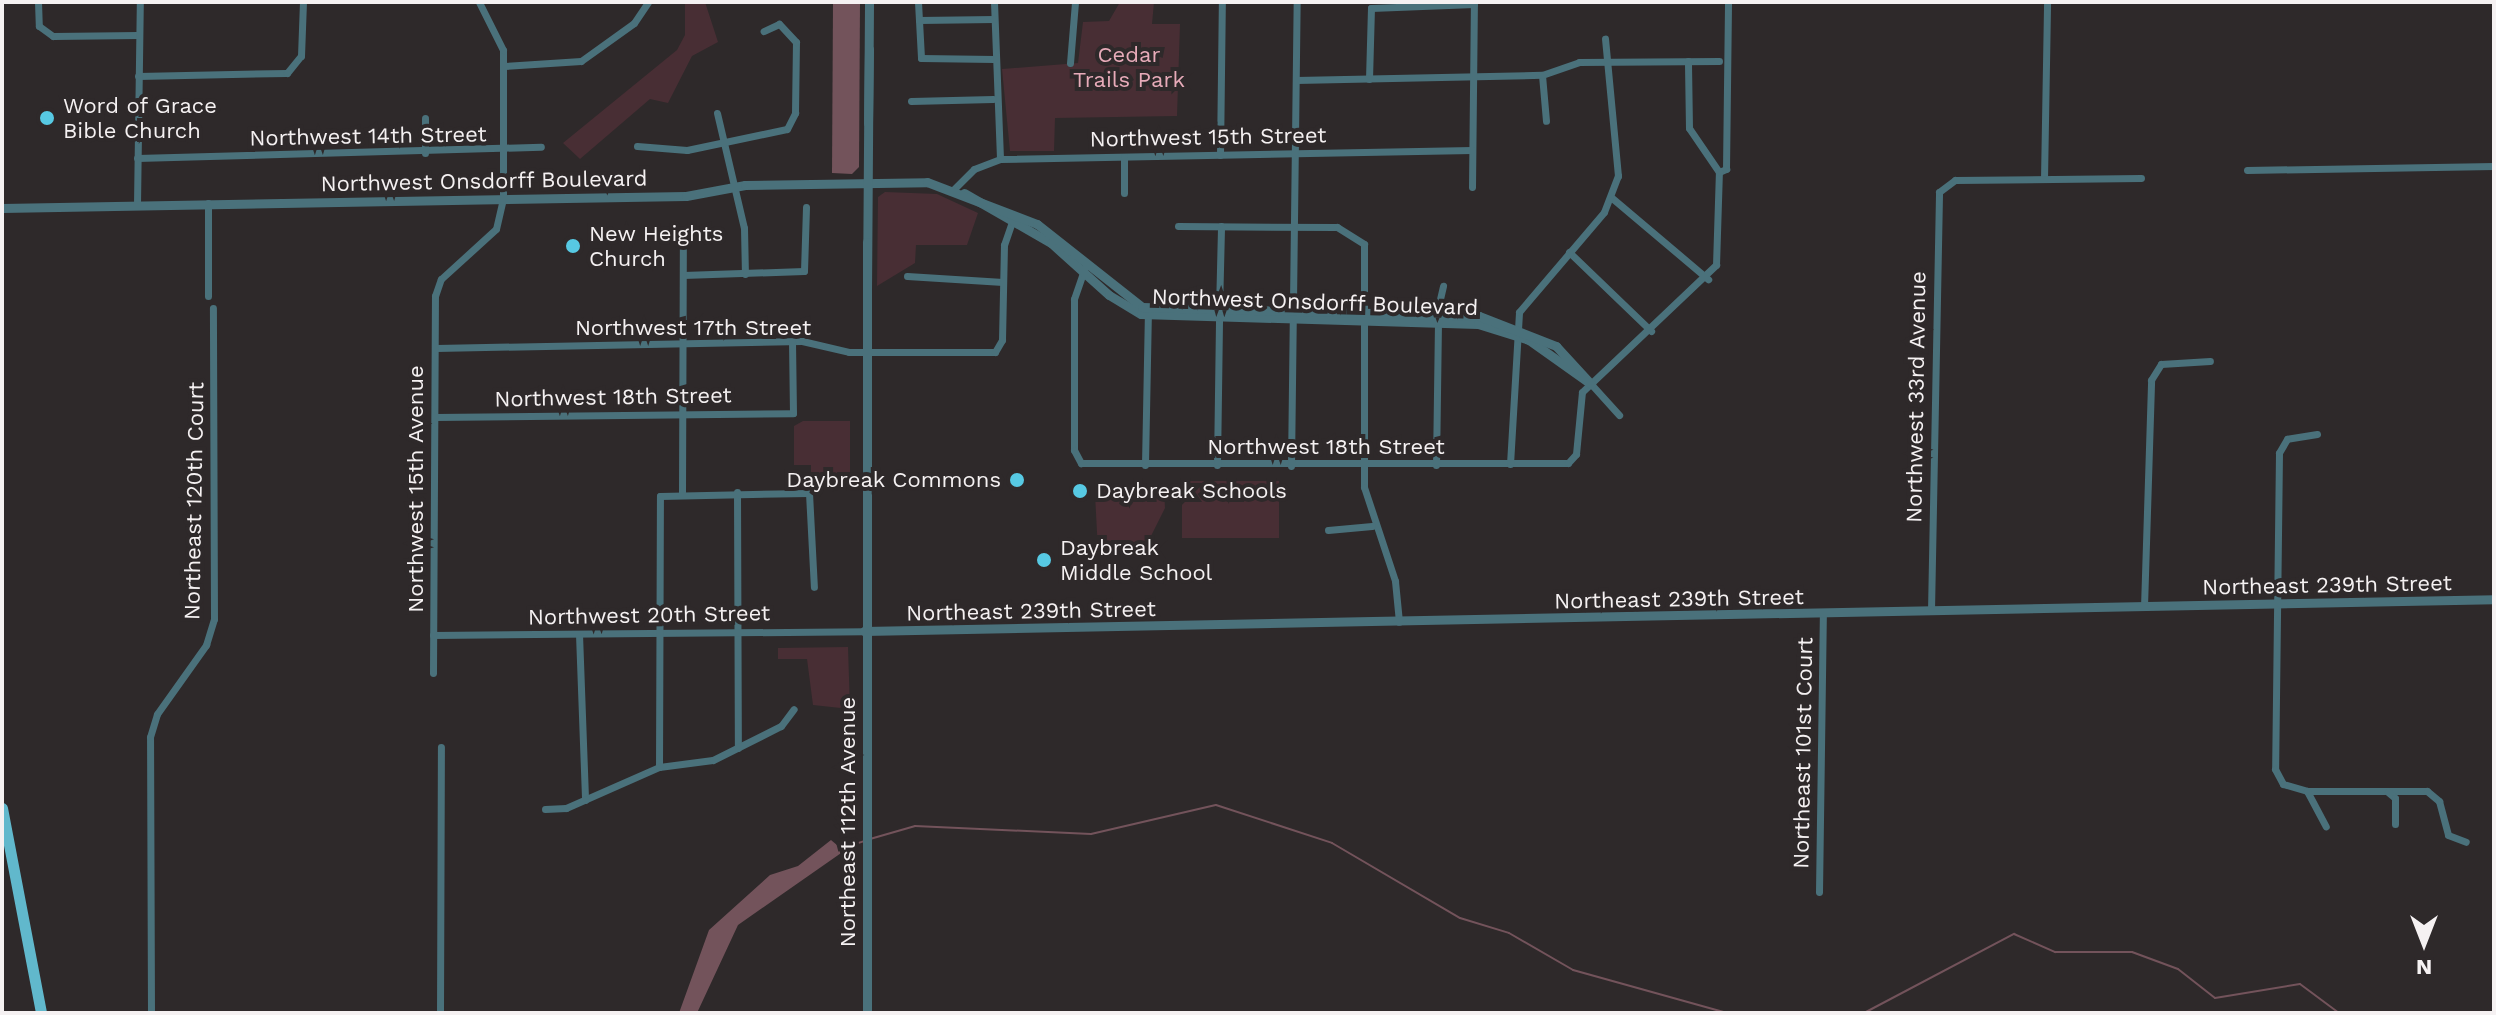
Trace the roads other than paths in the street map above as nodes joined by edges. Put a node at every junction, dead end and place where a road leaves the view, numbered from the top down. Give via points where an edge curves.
1 (38, 2) edge
2 (140, 2) edge
3 (303, 2) edge
4 (479, 2) edge
5 (648, 2) edge
6 (869, 2) edge
7 (918, 2) edge
8 (994, 2) edge
9 (1075, 2) edge
10 (1222, 2) edge
11 (1297, 2) edge
12 (1728, 2) edge
13 (2047, 2) edge
14 (1474, 3) edge
15 (994, 19) junction
16 (919, 20) junction
17 (764, 31) dead end
18 (138, 35) junction
19 (1605, 39) dead end
20 (994, 59) junction
21 (1688, 61) junction
22 (1719, 61) dead end
23 (1610, 62) junction
24 (1070, 63) dead end
25 (504, 66) junction
26 (1542, 75) junction
27 (138, 76) junction
28 (1473, 77) junction
29 (1369, 79) junction
30 (1296, 80) junction
31 (993, 99) junction
32 (911, 101) dead end
33 (717, 113) dead end
34 (425, 118) dead end
35 (1546, 121) dead end
36 (725, 139) junction
37 (637, 146) dead end
38 (541, 147) dead end
39 (1472, 150) junction
40 (504, 152) junction
41 (425, 153) junction
42 (1295, 154) junction
43 (1220, 155) junction
44 (1124, 157) junction
45 (137, 158) junction
46 (1000, 159) junction
47 (2494, 166) edge
48 (2247, 170) dead end
49 (1719, 172) junction
50 (2141, 178) dead end
51 (2044, 179) junction
52 (867, 182) junction
53 (735, 187) junction
54 (1472, 187) dead end
55 (959, 191) junction
56 (1124, 193) dead end
57 (503, 198) junction
58 (1612, 198) junction
59 (208, 203) junction
60 (137, 205) junction
61 (806, 207) dead end
62 (2, 208) edge
63 (1014, 218) junction
64 (1178, 226) dead end
65 (1221, 226) junction
66 (1294, 227) junction
67 (683, 237) dead end
68 (1569, 252) junction
69 (1086, 266) junction
70 (745, 274) junction
71 (683, 275) junction
72 (907, 276) dead end
73 (1708, 279) junction
74 (1003, 282) junction
75 (1443, 286) dead end
76 (208, 296) dead end
77 (213, 308) dead end
78 (1148, 311) junction
79 (1219, 315) junction
80 (1293, 316) junction
81 (1366, 317) junction
82 (1438, 317) junction
83 (1515, 329) junction
84 (1651, 331) junction
85 (792, 342) junction
86 (683, 345) junction
87 (436, 348) junction
88 (866, 352) junction
89 (2210, 361) dead end
90 (1591, 384) junction
91 (683, 414) junction
92 (1619, 415) dead end
93 (435, 417) junction
94 (2317, 434) dead end
95 (1510, 464) junction
96 (1145, 465) junction
97 (1217, 465) junction
98 (1436, 465) junction
99 (1291, 466) junction
100 (1363, 466) junction
101 (737, 492) junction
102 (682, 493) junction
103 (1372, 526) junction
104 (1328, 530) dead end
105 (814, 587) dead end
106 (2494, 599) edge
107 (2278, 604) junction
108 (2144, 607) junction
109 (1931, 611) junction
110 (1823, 614) junction
111 (1399, 622) junction
112 (864, 631) junction
113 (736, 633) junction
114 (579, 634) junction
115 (658, 634) junction
116 (433, 635) junction
117 (433, 673) dead end
118 (794, 709) dead end
119 (441, 747) dead end
120 (738, 748) junction
121 (659, 767) junction
122 (2307, 791) junction
123 (2388, 792) junction
124 (585, 800) junction
125 (2, 808) edge
126 (545, 809) dead end
127 (2395, 824) dead end
128 (2326, 826) dead end
129 (2466, 842) dead end
130 (1819, 892) dead end
131 (41, 1013) edge
132 (151, 1013) edge
133 (440, 1013) edge
134 (867, 1013) edge

1 - 18 street via 46,33
2 - 18 street
3 - 27 street via 301,56 292,70
4 - 25 street via 497,31
5 - 25 street via 643,14 581,61
6 - 52 street, Northeast 112th Avenue
7 - 16 street
8 - 15 street
9 - 24 street
10 - 43 street
11 - 30 street
12 - 49 street via 1726,169
13 - 51 street
14 - 28 street
14 - 29 street via 1374,5
15 - 16 street
15 - 20 street
16 - 20 street via 921,58
17 - 36 street via 779,24 796,42 790,127
18 - 27 street
19 - 23 street
20 - 31 street
21 - 22 street
21 - 23 street
21 - 49 street via 1689,128
23 - 26 street via 1579,62
23 - 58 street via 1619,170
25 - 40 street
26 - 28 street
26 - 35 street
27 - 45 street
28 - 29 street
28 - 39 street
29 - 30 street
30 - 42 street
31 - 32 street
31 - 46 street
33 - 36 street
34 - 41 street
36 - 37 street via 678,150
36 - 53 street
38 - 40 street, Northwest 14th Street
39 - 42 street, Northwest 15th Street
39 - 54 street
40 - 41 street, Northwest 14th Street
40 - 57 street
41 - 45 street, Northwest 14th Street
42 - 43 street, Northwest 15th Street
42 - 66 street
43 - 44 street, Northwest 15th Street
44 - 46 street, Northwest 15th Street
44 - 56 street
45 - 60 street
46 - 55 street, Northwest 15th Street via 974,169
47 - 48 street
49 - 73 street via 1715,269
50 - 51 street
51 - 109 street, Northwest 33rd Avenue via 1944,185 1937,200
52 - 53 street, Northwest Onsdorff Boulevard
52 - 55 street, Northwest Onsdorff Boulevard
52 - 88 street, Northeast 112th Avenue
53 - 57 street, Northwest Onsdorff Boulevard via 686,196
53 - 70 street
55 - 63 street, Northwest Onsdorff Boulevard
57 - 59 street, Northwest Onsdorff Boulevard
57 - 87 street, Northwest 15th Avenue via 496,229 441,279 434,306
58 - 68 street
58 - 73 street
59 - 60 street, Northwest Onsdorff Boulevard
59 - 76 street
60 - 62 street, Northwest Onsdorff Boulevard
61 - 70 street via 804,271
63 - 69 street, Northwest Onsdorff Boulevard via 1071,244
63 - 74 street
64 - 65 street
65 - 66 street
65 - 79 street
66 - 80 street
66 - 81 street via 1337,227 1358,237 1368,255
67 - 71 street
68 - 83 street via 1529,296
68 - 84 street
69 - 78 street, Northwest Onsdorff Boulevard
69 - 96 street, Northwest 18th Street via 1074,299 1078,461
70 - 71 street
71 - 86 street
72 - 74 street
73 - 84 street
74 - 88 street, Northwest 17th Street via 997,351
75 - 82 street
77 - 132 street, Northeast 120th Court via 214,619 206,645 157,714 150,737
78 - 79 street, Northwest Onsdorff Boulevard
78 - 96 street
79 - 80 street, Northwest Onsdorff Boulevard
79 - 97 street
80 - 81 street, Northwest Onsdorff Boulevard
80 - 99 street
81 - 82 street, Northwest Onsdorff Boulevard
81 - 100 street
82 - 83 street, Northwest Onsdorff Boulevard
82 - 98 street
83 - 90 street, Northwest Onsdorff Boulevard via 1578,364
83 - 95 street
84 - 90 street
85 - 86 street, Northwest 17th Street
85 - 88 street, Northwest 17th Street
85 - 91 street, Northwest 18th Street via 793,413
86 - 87 street, Northwest 17th Street
86 - 91 street
87 - 93 street, Northwest 15th Avenue
88 - 112 street, Northeast 112th Avenue
89 - 108 street via 2161,364 2151,380
90 - 92 street, Northwest Onsdorff Boulevard
90 - 95 street, Northwest 18th Street via 1577,400 1574,460
91 - 93 street, Northwest 18th Street
91 - 102 street
93 - 116 street, Northwest 15th Avenue
94 - 107 street via 2287,439 2279,453
95 - 98 street, Northwest 18th Street
96 - 97 street, Northwest 18th Street
97 - 99 street, Northwest 18th Street
98 - 100 street, Northwest 18th Street
99 - 100 street, Northwest 18th Street
100 - 103 street
101 - 102 street
101 - 105 street via 812,495
101 - 113 street
102 - 115 street via 660,496
103 - 104 street
103 - 111 street via 1395,581
106 - 107 street, Northeast 239th Street
107 - 108 street, Northeast 239th Street
107 - 122 street via 2275,769 2283,784
108 - 109 street, Northeast 239th Street
109 - 110 street, Northeast 239th Street
110 - 111 street, Northeast 239th Street
110 - 130 street, Northeast 101st Court
111 - 112 street, Northeast 239th Street
112 - 113 street, Northwest 20th Street
112 - 134 street, Northeast 112th Avenue
113 - 115 street, Northwest 20th Street
113 - 120 street
114 - 115 street, Northwest 20th Street
114 - 116 street, Northwest 20th Street
114 - 124 street
115 - 121 street
116 - 117 street, Northwest 15th Avenue
118 - 120 street via 781,726
119 - 133 street
120 - 121 street via 708,761
121 - 124 street
122 - 123 street
122 - 128 street
123 - 127 street via 2395,798
123 - 129 street via 2434,794 2448,835
124 - 126 street
125 - 131 main road

